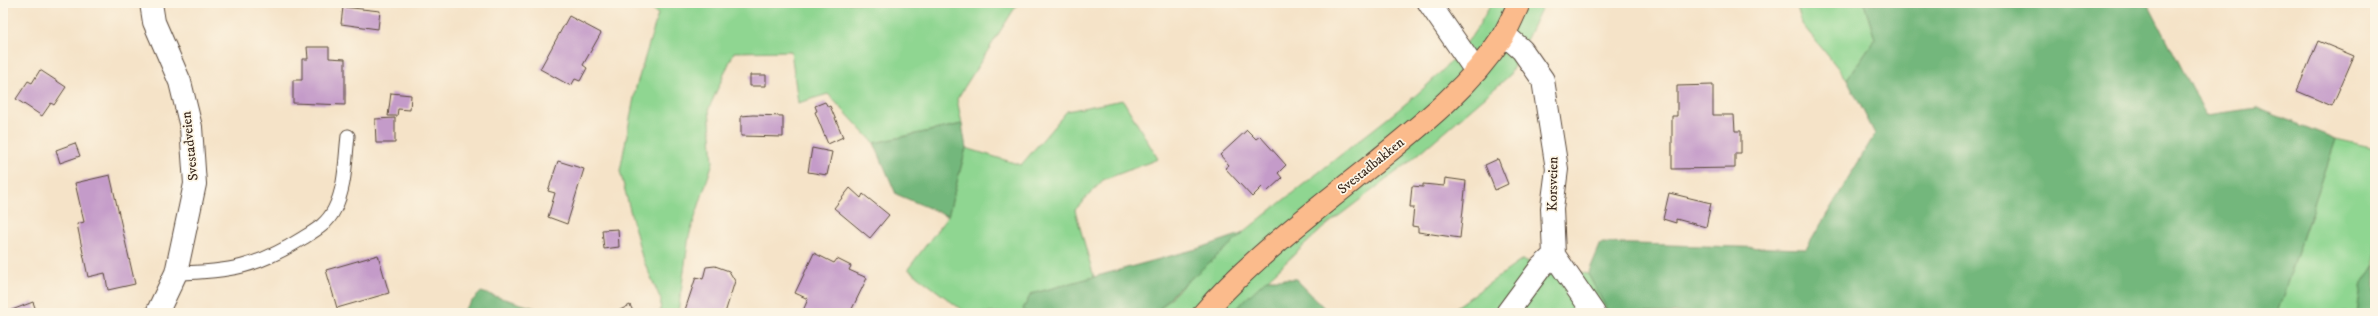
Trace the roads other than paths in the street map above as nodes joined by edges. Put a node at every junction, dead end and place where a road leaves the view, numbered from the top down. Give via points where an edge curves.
1 (151, 3) edge
2 (1429, 3) edge
3 (1519, 3) edge
4 (1504, 34) junction
5 (1476, 71) junction
6 (348, 136) dead end
7 (1554, 255) junction
8 (176, 273) junction
9 (157, 313) edge
10 (1204, 313) edge
11 (1507, 313) edge
12 (1594, 313) edge

1 - 8 street, Svestadveien via 154,22 180,82 190,128 195,184
2 - 5 street
3 - 4 main road, Svestadbakken
4 - 5 main road, Svestadbakken
4 - 7 street, Korsveien via 1522,50 1543,80 1557,169 1552,208
5 - 10 main road, Svestadbakken via 1426,121 1246,270
6 - 8 lane via 342,191 334,210 322,227 260,262 229,269
7 - 11 street via 1541,267
7 - 12 street
8 - 9 street, Svestadveien

